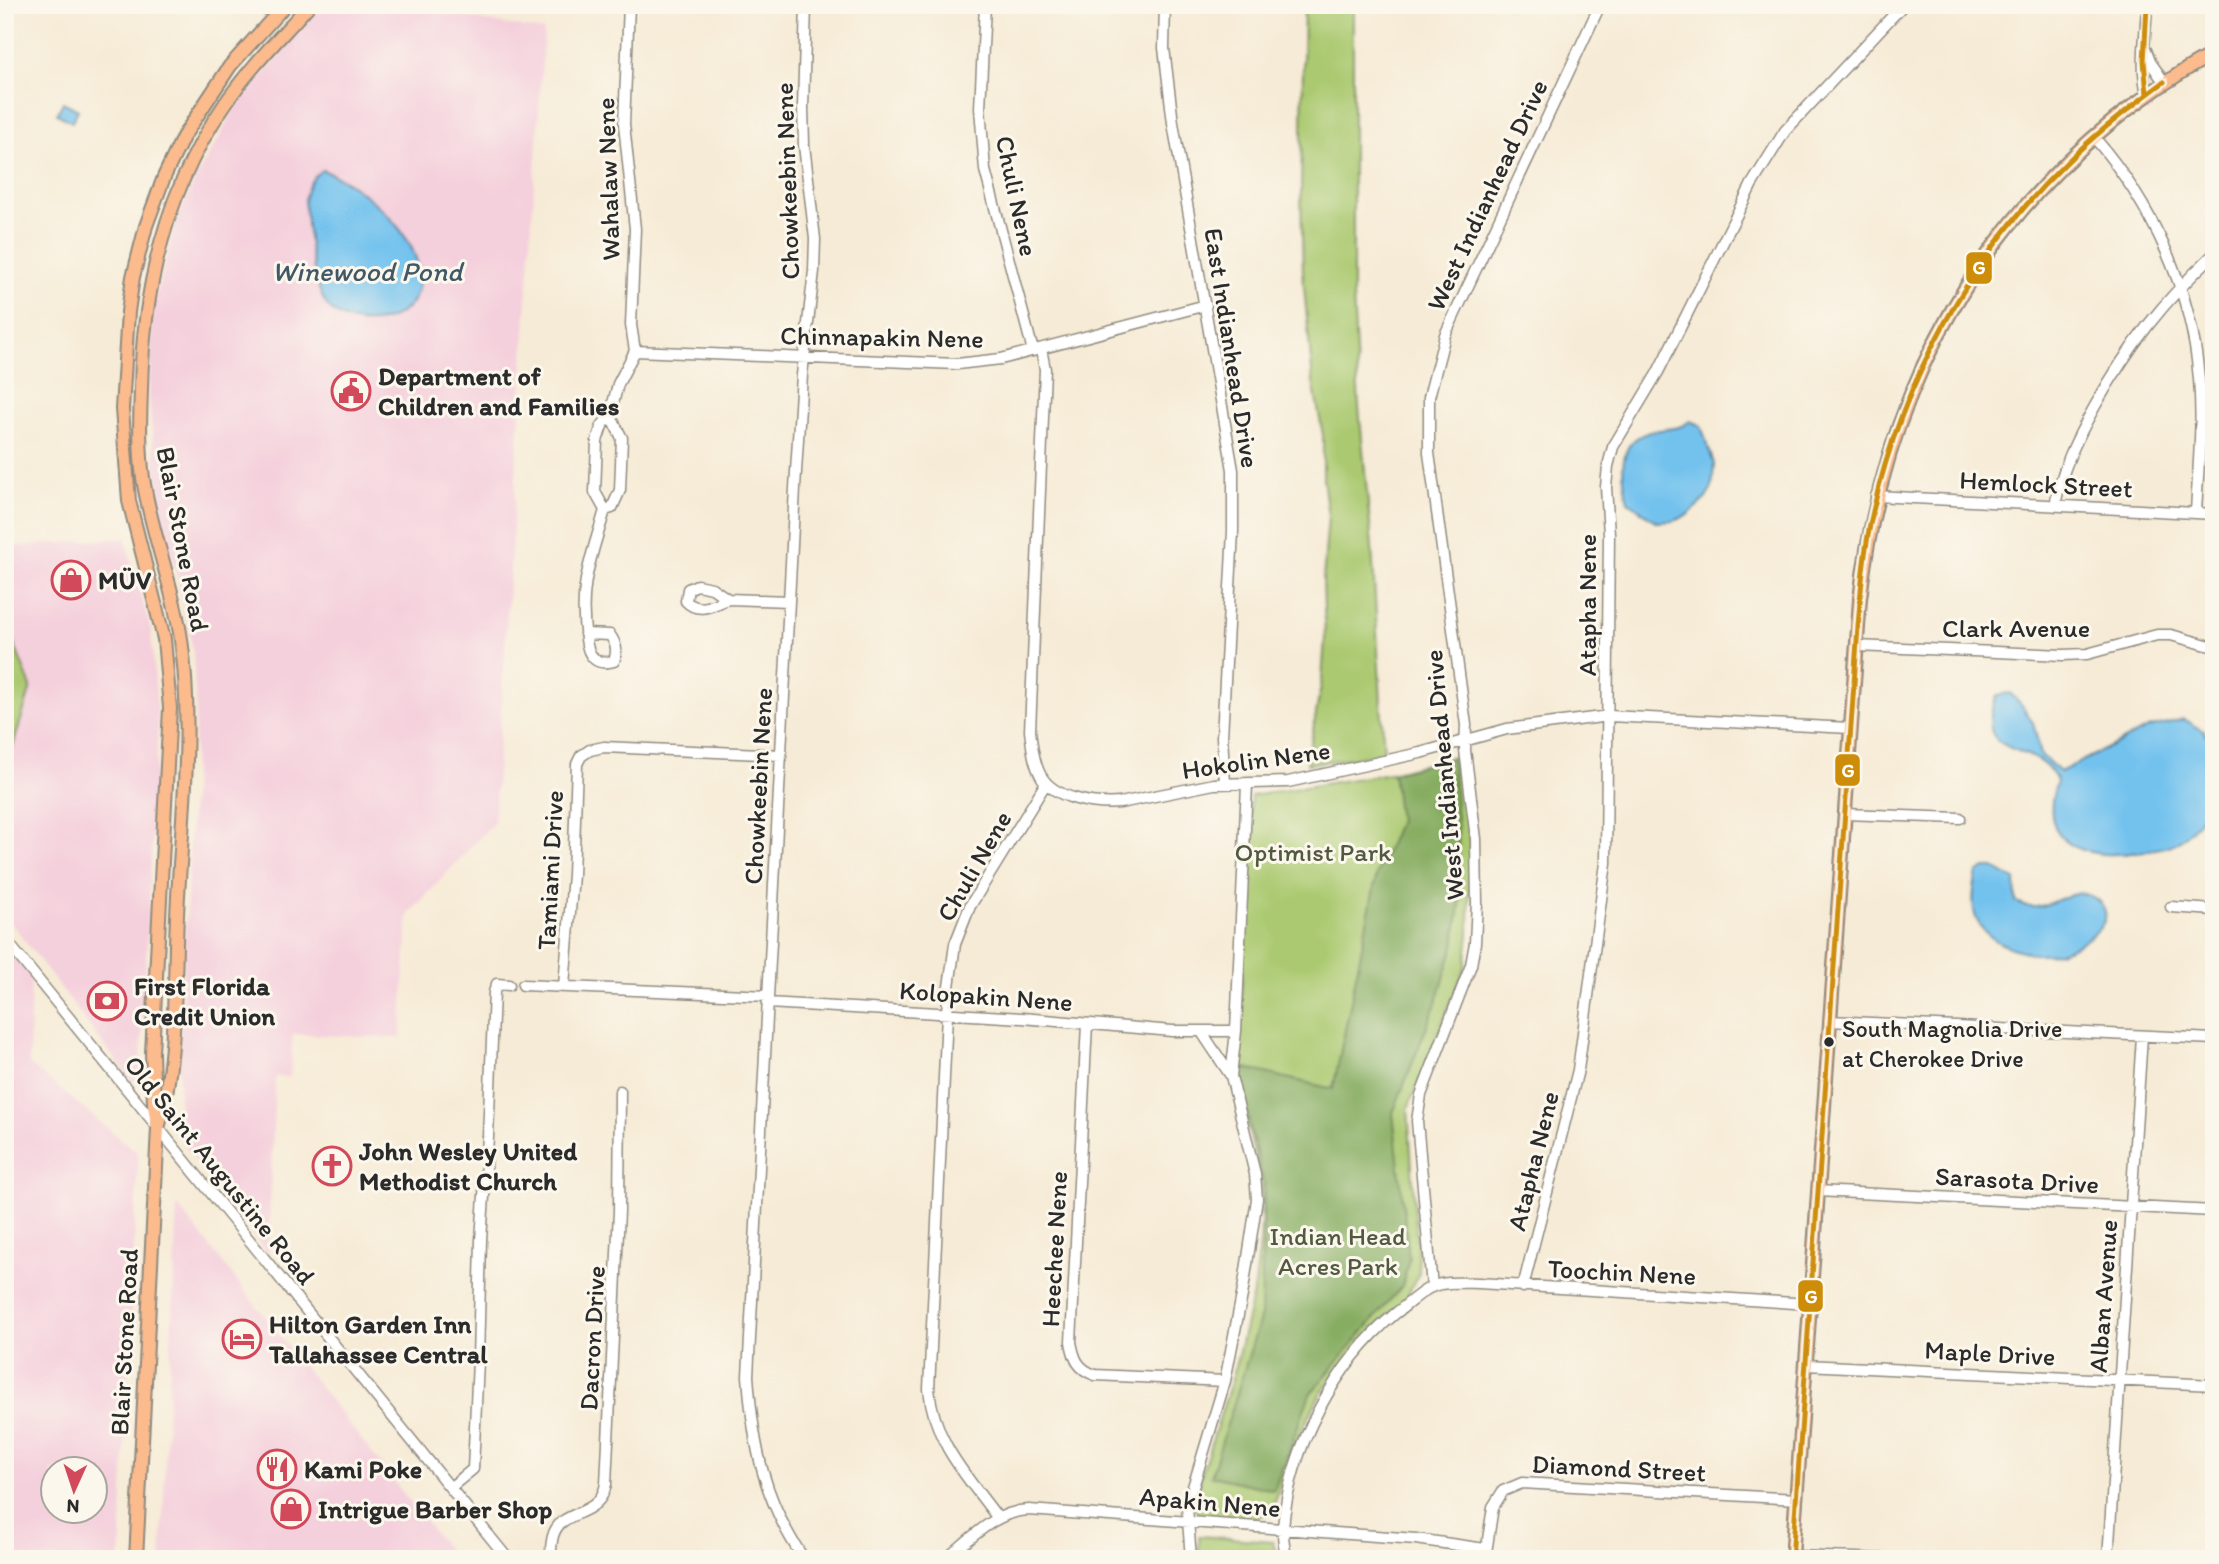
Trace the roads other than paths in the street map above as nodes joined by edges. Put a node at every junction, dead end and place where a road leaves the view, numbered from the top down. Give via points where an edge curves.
1 (285, 5) edge
2 (309, 5) edge
3 (629, 5) edge
4 (806, 5) edge
5 (985, 5) edge
6 (1165, 5) edge
7 (1600, 5) edge
8 (1903, 5) edge
9 (2147, 5) edge
10 (2145, 49) junction
11 (2214, 53) edge
12 (2164, 82) junction
13 (2147, 94) junction
14 (186, 133) junction
15 (2094, 137) junction
16 (201, 142) junction
17 (2214, 254) edge
18 (133, 277) junction
19 (151, 281) junction
20 (2181, 285) junction
21 (1206, 305) junction
22 (1037, 350) junction
23 (635, 351) junction
24 (805, 358) junction
25 (610, 415) junction
26 (140, 434) junction
27 (122, 435) junction
28 (1876, 496) junction
29 (2055, 506) junction
30 (605, 510) junction
31 (2196, 513) junction
32 (2214, 514) edge
33 (728, 599) dead end
34 (789, 601) junction
35 (585, 634) dead end
36 (181, 636) junction
37 (164, 639) junction
38 (1856, 646) junction
39 (2214, 647) edge
40 (1609, 716) junction
41 (1850, 728) junction
42 (1466, 740) junction
43 (781, 755) junction
44 (1046, 783) junction
45 (1225, 783) junction
46 (1247, 784) junction
47 (164, 813) junction
48 (1844, 814) junction
49 (182, 815) junction
50 (1960, 818) dead end
51 (2171, 907) dead end
52 (2214, 910) edge
53 (5, 939) edge
54 (158, 942) junction
55 (176, 943) junction
56 (157, 961) junction
57 (174, 962) junction
58 (509, 985) dead end
59 (523, 985) dead end
60 (564, 986) junction
61 (768, 999) junction
62 (947, 1015) junction
63 (1829, 1021) junction
64 (1087, 1024) junction
65 (1201, 1031) junction
66 (1236, 1031) junction
67 (2143, 1036) junction
68 (2214, 1039) edge
69 (1231, 1076) junction
70 (620, 1091) dead end
71 (158, 1128) junction
72 (1817, 1191) junction
73 (2130, 1207) junction
74 (2214, 1211) edge
75 (1432, 1287) junction
76 (1523, 1287) junction
77 (1810, 1304) junction
78 (1806, 1365) junction
79 (1226, 1381) junction
80 (2119, 1381) junction
81 (2214, 1385) edge
82 (451, 1487) junction
83 (1797, 1499) junction
84 (998, 1517) junction
85 (1189, 1522) junction
86 (1283, 1529) junction
87 (1485, 1554) edge
88 (1792, 1557) edge
89 (136, 1559) edge
90 (509, 1559) edge
91 (550, 1559) edge
92 (804, 1559) edge
93 (946, 1559) edge
94 (1191, 1559) edge
95 (1286, 1559) edge
96 (1885, 1559) edge
97 (2108, 1559) edge

1 - 14 main road, Blair Stone Road via 230,66
2 - 16 main road, Blair Stone Road via 250,70
3 - 23 street, Wahalaw Nene via 624,124 635,229 631,325
4 - 24 street, Chowkeebin Nene via 804,145 815,239
5 - 22 street, Chuli Nene via 981,108 985,170
6 - 21 street, East Indianhead Drive via 1164,48 1173,123
7 - 42 street, West Indianhead Drive via 1445,335 1429,397 1429,453
8 - 40 street, Atapha Nene via 1785,131 1752,184 1658,372 1613,447 1606,487
9 - 10 street
10 - 12 street
10 - 13 street via 2142,62
11 - 12 main road
12 - 13 main road
13 - 15 main road
14 - 16 main road
14 - 18 main road, Blair Stone Road via 146,226
15 - 20 street via 2119,166 2154,224
15 - 28 main road via 2034,195 1989,253 1940,330 1917,377
16 - 19 main road, Blair Stone Road via 167,218
17 - 20 street
18 - 19 main road
18 - 27 main road, Blair Stone Road via 123,369
19 - 26 main road, Blair Stone Road via 141,357
20 - 29 street via 2118,364 2083,426
20 - 31 street via 2199,377
21 - 22 street, Chinnapakin Nene
21 - 45 street, East Indianhead Drive via 1233,470 1222,737
22 - 24 street, Chinnapakin Nene via 957,364
22 - 44 street, Chuli Nene via 1045,369 1030,731 1039,773
23 - 24 street, Chinnapakin Nene
23 - 25 street via 618,384
24 - 34 street, Chowkeebin Nene
25 - 30 street via 597,441 595,461 595,492
25 - 30 street via 622,438 618,499
26 - 27 main road
26 - 36 main road, Blair Stone Road via 149,513
27 - 37 main road, Blair Stone Road via 129,501
28 - 29 street, Hemlock Street
28 - 38 main road
29 - 31 street, Hemlock Street
30 - 35 street via 584,585
31 - 32 street, Hemlock Street
33 - 34 street
34 - 43 street, Chowkeebin Nene
36 - 37 main road
36 - 49 main road, Blair Stone Road via 187,708
37 - 47 main road, Blair Stone Road via 170,708
38 - 39 street, Clark Avenue via 2063,655 2171,635
38 - 41 main road
40 - 41 street, Hokolin Nene
40 - 42 street, Hokolin Nene via 1507,729
40 - 76 street, Atapha Nene via 1606,863 1583,1046
41 - 48 main road
42 - 46 street, Hokolin Nene via 1287,782
42 - 75 street, West Indianhead Drive via 1476,839 1475,943 1471,965 1421,1095 1417,1121
43 - 60 street, Tamiami Drive via 604,747 581,756 575,783
43 - 61 street, Chowkeebin Nene
44 - 45 street, Hokolin Nene via 1073,798 1104,804
44 - 62 street, Chuli Nene via 961,926 951,966
45 - 46 street, Hokolin Nene
46 - 66 street
47 - 49 main road
47 - 54 main road, Blair Stone Road
48 - 50 street
48 - 63 main road
49 - 55 main road, Blair Stone Road
51 - 52 street
53 - 71 street, Old Saint Augustine Road
54 - 55 main road
54 - 56 main road, Blair Stone Road
55 - 57 main road, Blair Stone Road
56 - 57 main road
56 - 71 main road, Blair Stone Road via 152,1081
57 - 71 main road, Blair Stone Road via 167,1092
58 - 82 street via 497,985 494,992 472,1469
59 - 60 street, Kolopakin Nene
60 - 61 street, Kolopakin Nene
61 - 62 street, Kolopakin Nene
61 - 92 street, Chowkeebin Nene via 748,1376 758,1460 779,1518
62 - 64 street, Kolopakin Nene
62 - 84 street, Chuli Nene via 929,1389 941,1438
63 - 67 street
63 - 72 main road
64 - 65 street, Kolopakin Nene
64 - 79 street, Heechee Nene via 1070,1342 1073,1356 1086,1372 1102,1376
65 - 66 street, Kolopakin Nene
65 - 69 street
66 - 69 street
67 - 68 street
67 - 73 street, Alban Avenue
69 - 79 street via 1257,1199
70 - 91 street, Dacron Drive via 606,1485 596,1505 559,1525
71 - 82 street, Old Saint Augustine Road
71 - 89 main road, Blair Stone Road
72 - 73 street, Sarasota Drive
72 - 77 main road
73 - 74 street, Sarasota Drive
73 - 80 street, Alban Avenue
75 - 76 street, Toochin Nene via 1451,1283
75 - 86 street via 1378,1328 1350,1360 1307,1431 1296,1460
76 - 77 street, Toochin Nene
77 - 78 main road
78 - 80 street, Maple Drive
78 - 83 main road
79 - 85 street via 1187,1507
80 - 81 street, Maple Drive
80 - 97 street, Alban Avenue
82 - 90 street, Old Saint Augustine Road
83 - 87 street, Diamond Street via 1522,1483 1503,1491 1493,1507
83 - 88 main road
84 - 85 street, Apakin Nene via 1029,1510
84 - 93 street, Apakin Nene
85 - 86 street, Apakin Nene
85 - 94 street
86 - 87 street, Apakin Nene via 1416,1539
86 - 95 street
88 - 96 street

